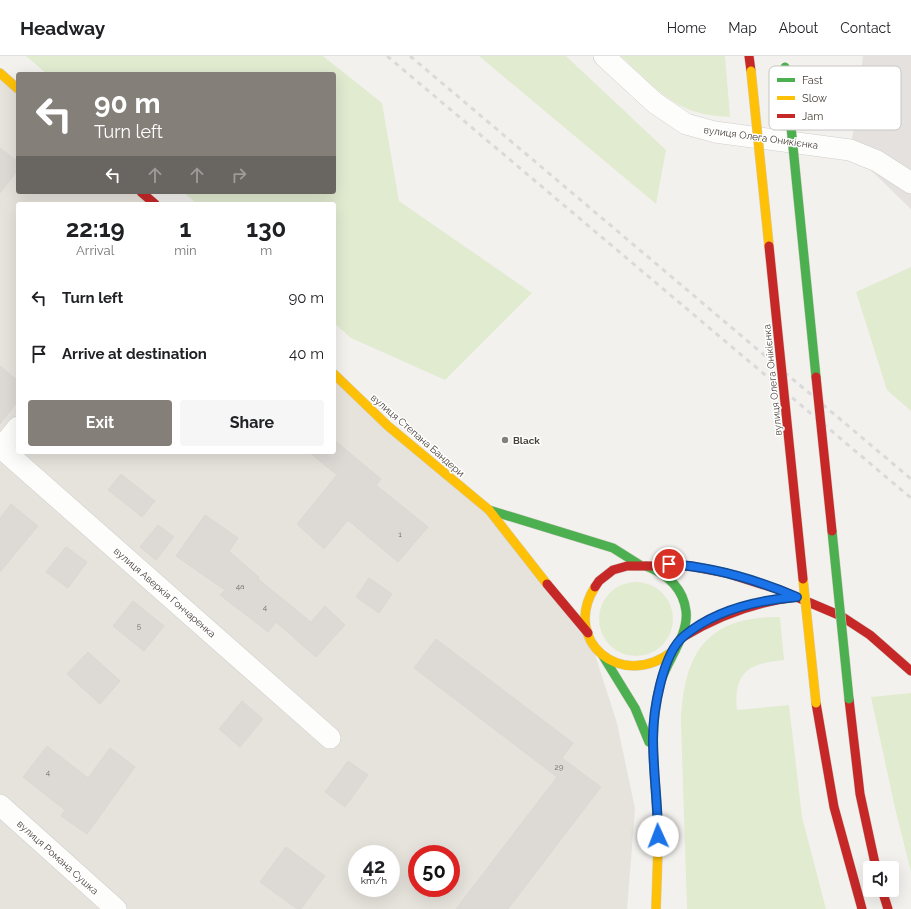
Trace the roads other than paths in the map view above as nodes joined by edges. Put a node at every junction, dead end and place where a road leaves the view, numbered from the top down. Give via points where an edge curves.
1 (604, 56) edge
2 (749, 56) edge
3 (783, 56) edge
4 (785, 66) edge
5 (0, 73) edge
6 (16, 87) edge
7 (791, 130) edge
8 (911, 183) edge
9 (143, 194) edge
10 (153, 202) edge
11 (336, 376) edge
12 (16, 429) edge
13 (0, 448) edge
14 (489, 510) junction
15 (643, 565) junction
16 (797, 597) junction
17 (588, 633) junction
18 (683, 637) junction
19 (673, 651) junction
20 (600, 652) junction
21 (911, 671) edge
22 (330, 738) dead end
23 (654, 760) junction
24 (0, 805) edge
25 (874, 861) edge
26 (656, 887) junction
27 (884, 897) edge
28 (116, 909) edge
29 (651, 909) edge
30 (656, 909) edge
31 (862, 909) edge
32 (888, 909) edge

1 - 8 street, вулиця Олега Оникієнка via 655,104 686,124 715,132 850,150 877,161
2 - 31 main road, вулиця Олега Онікієнка, bridge via 820,741 834,812
3 - 4 main road, bridge
5 - 6 main road
7 - 25 main road, bridge via 849,699 860,794
9 - 10 main road
11 - 14 main road, вулиця Степана Бандери via 388,426
12 - 13 street
13 - 22 street, вулиця Аверкія Гончаренка
14 - 15 main road, вулиця Степана Бандери via 613,548
14 - 17 main road, вулиця Степана Бандери via 531,566
15 - 16 main road via 669,564 719,570 769,585
15 - 17 main road via 627,565 615,569 595,585 585,608
15 - 18 main road via 659,570 670,577 678,587 687,611
16 - 18 main road via 768,600 731,610
16 - 21 main road via 855,624
17 - 20 main road
18 - 19 main road
19 - 20 main road via 654,664 631,667 609,659
19 - 23 main road via 661,681 655,708
20 - 23 main road via 636,707
23 - 26 main road via 658,826
24 - 28 street, вулиця Романа Сушка
26 - 29 main road
26 - 30 main road
27 - 32 main road

